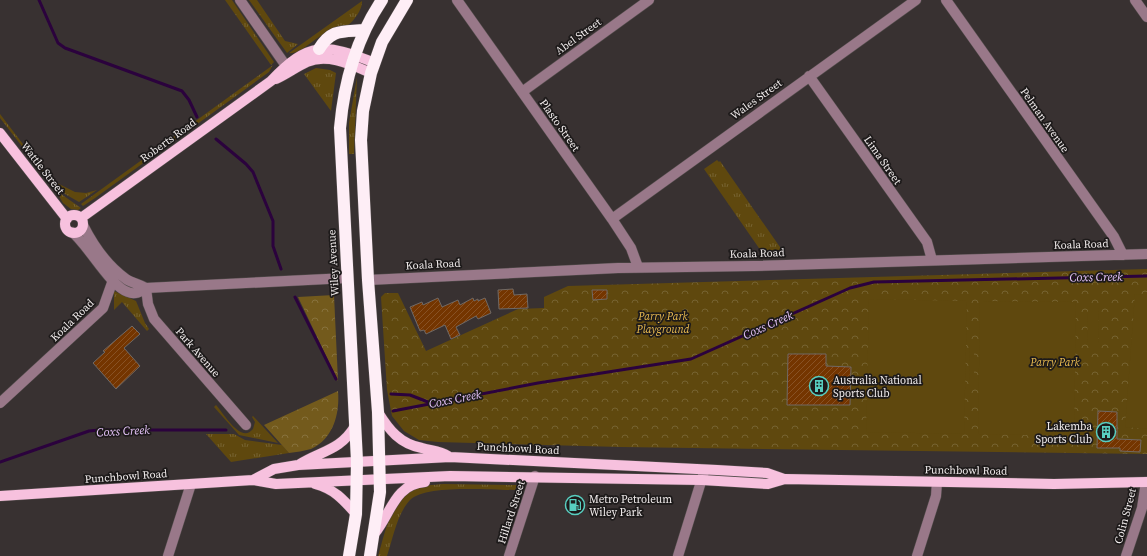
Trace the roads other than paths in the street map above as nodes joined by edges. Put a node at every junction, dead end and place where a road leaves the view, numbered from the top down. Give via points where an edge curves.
1 (240, 0) edge
2 (382, 0) edge
3 (407, 0) edge
4 (457, 0) edge
5 (649, 0) edge
6 (916, 0) edge
7 (946, 0) edge
8 (1135, 0) edge
9 (1147, 17) edge
10 (365, 30) junction
11 (319, 48) junction
12 (353, 60) junction
13 (286, 66) junction
14 (373, 68) junction
15 (809, 76) junction
16 (270, 81) junction
17 (522, 92) junction
18 (0, 133) edge
19 (67, 218) junction
20 (612, 219) junction
21 (82, 222) junction
22 (72, 232) junction
23 (1147, 254) edge
24 (1123, 255) junction
25 (932, 260) junction
26 (638, 267) junction
27 (348, 278) junction
28 (113, 280) junction
29 (368, 280) junction
30 (146, 288) junction
31 (0, 403) edge
32 (378, 412) junction
33 (246, 425) dead end
34 (355, 426) junction
35 (450, 457) junction
36 (378, 460) junction
37 (356, 462) junction
38 (298, 466) junction
39 (704, 469) junction
40 (450, 476) junction
41 (535, 476) junction
42 (379, 478) junction
43 (356, 479) junction
44 (785, 479) junction
45 (253, 480) junction
46 (702, 480) junction
47 (309, 482) junction
48 (937, 482) junction
49 (1147, 482) edge
50 (191, 484) junction
51 (0, 496) edge
52 (356, 514) junction
53 (375, 533) junction
54 (168, 556) edge
55 (349, 556) edge
56 (370, 556) edge
57 (509, 556) edge
58 (678, 556) edge
59 (917, 556) edge
60 (1126, 556) edge

1 - 13 street
2 - 10 highway
3 - 14 highway via 385,37
4 - 17 street, Plasto Street
5 - 17 street, Abel Street
6 - 15 street, Wales Street
7 - 24 street, Pelman Avenue via 1114,237
8 - 9 street
10 - 11 highway via 330,34
10 - 12 highway
11 - 12 main road, Roberts Road via 340,50
11 - 13 main road, Roberts Road
12 - 14 main road, Roberts Road
12 - 16 main road, Roberts Road via 318,59
12 - 27 highway, Wiley Avenue via 342,104 340,128
13 - 16 main road, Roberts Road
14 - 29 highway via 363,111 361,140
15 - 20 street, Wales Street
15 - 25 street, Lima Street via 927,242
16 - 21 main road, Roberts Road
17 - 20 street, Plasto Street
18 - 19 main road, Wattle Street
19 - 21 main road via 74,215
19 - 22 main road via 66,227
20 - 26 street, Plasto Street via 631,248
21 - 22 main road via 78,232
21 - 30 street via 94,244 115,269 127,280
22 - 28 street
23 - 24 street, Koala Road
24 - 25 street, Koala Road
25 - 26 street, Koala Road
26 - 29 street, Koala Road
27 - 30 street
27 - 34 highway, Wiley Avenue
28 - 30 street via 130,293 139,293
28 - 31 street, Koala Road via 103,308
29 - 32 highway
30 - 33 street, Park Avenue via 148,304 154,319
32 - 35 main road via 390,431 403,441 422,448 439,450
32 - 36 highway
34 - 37 highway, Wiley Avenue
34 - 38 main road via 341,444 311,457
35 - 36 main road, Punchbowl Road
35 - 39 main road, Punchbowl Road
36 - 37 main road, Punchbowl Road
36 - 42 highway
37 - 38 main road, Punchbowl Road
37 - 43 highway, Wiley Avenue
38 - 45 main road, Punchbowl Road via 274,469
39 - 44 main road, Punchbowl Road via 767,474
39 - 46 street
40 - 41 main road, Punchbowl Road
40 - 42 main road, Punchbowl Road
40 - 53 main road via 435,482 416,483 406,487 398,494
41 - 46 main road, Punchbowl Road
41 - 57 street, Hillard Street
42 - 43 main road, Punchbowl Road
42 - 53 highway via 380,492
43 - 47 main road, Punchbowl Road
43 - 52 highway, Wiley Avenue
44 - 46 main road, Punchbowl Road via 768,484
44 - 48 main road, Punchbowl Road
45 - 47 main road, Punchbowl Road via 276,484
45 - 50 main road, Punchbowl Road
46 - 58 street
47 - 52 main road via 340,495
48 - 49 main road, Punchbowl Road
48 - 59 street via 936,496
49 - 60 street, Colin Street via 1142,508
50 - 51 main road, Punchbowl Road
50 - 54 street
52 - 55 highway, Wiley Avenue
53 - 56 highway

